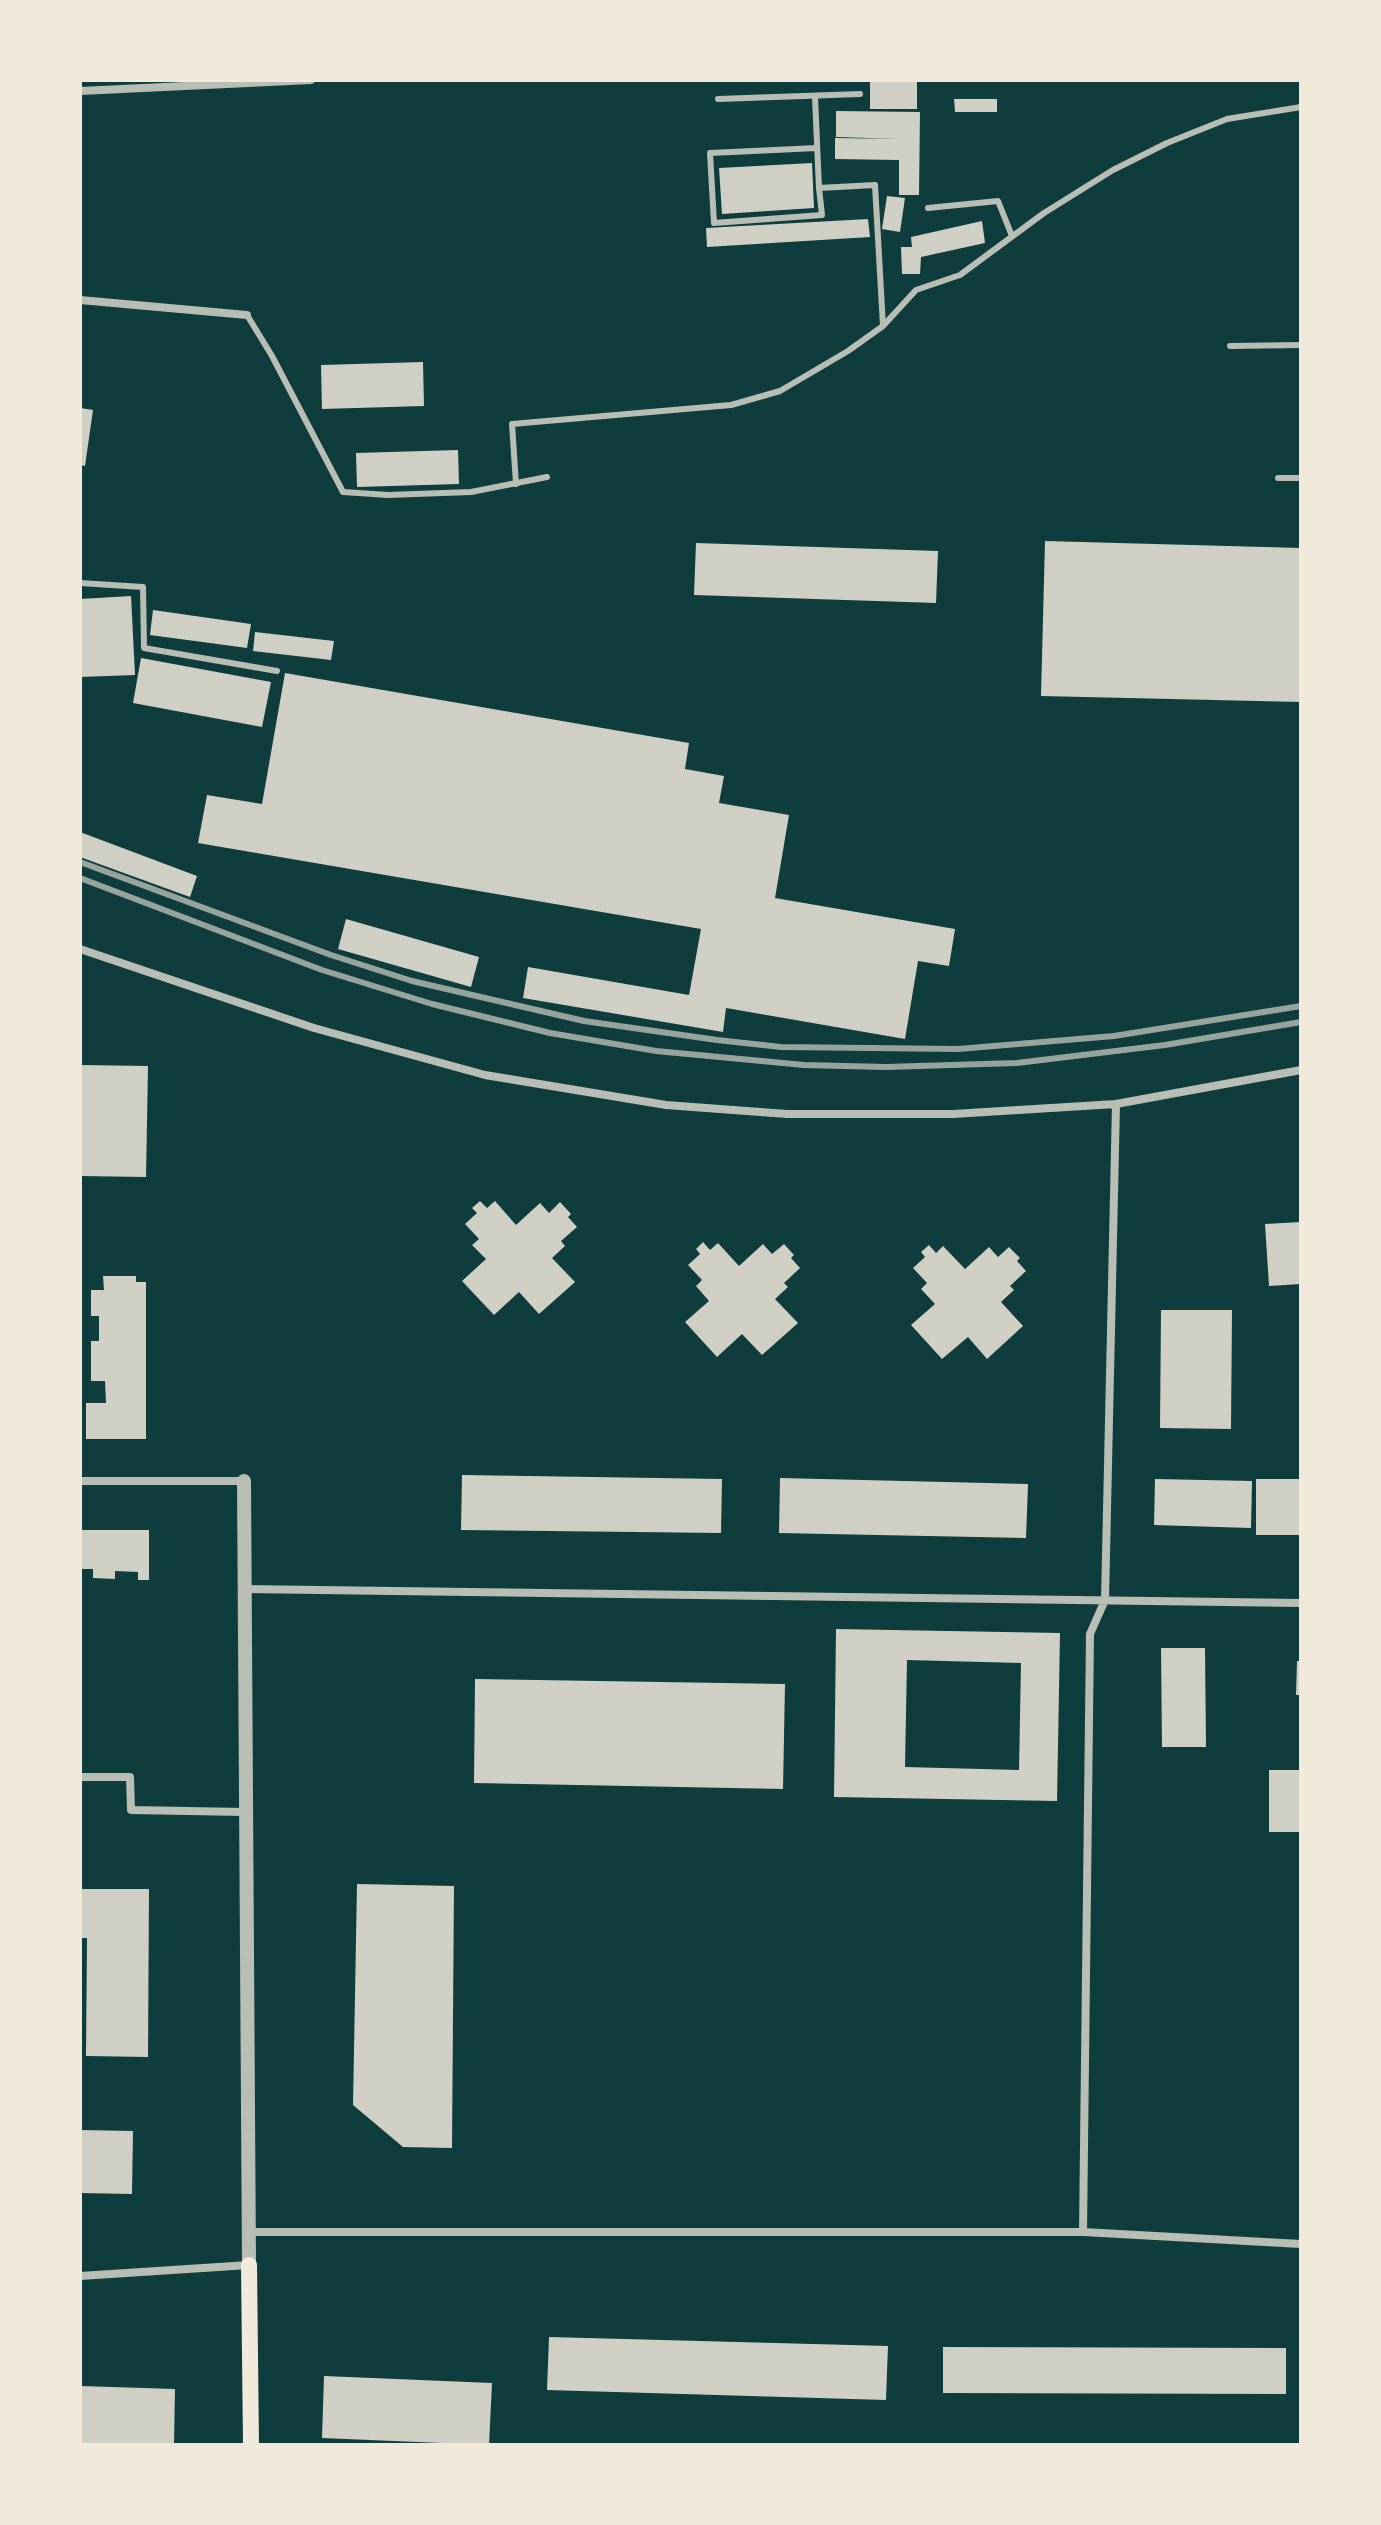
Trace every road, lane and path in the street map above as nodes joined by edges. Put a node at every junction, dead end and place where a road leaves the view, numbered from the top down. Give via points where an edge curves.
1 (311, 80) edge
2 (80, 91) edge
3 (860, 94) dead end
4 (815, 97) junction
5 (718, 99) dead end
6 (1301, 107) edge
7 (817, 148) junction
8 (819, 188) junction
9 (928, 208) dead end
10 (1012, 236) junction
11 (80, 300) edge
12 (247, 315) joint
13 (883, 326) junction
14 (1301, 345) edge
15 (1230, 346) dead end
16 (547, 477) dead end
17 (1278, 478) dead end
18 (1301, 478) edge
19 (516, 484) junction
20 (80, 583) edge
21 (277, 671) dead end
22 (80, 949) edge
23 (1301, 1070) edge
24 (1116, 1104) junction
25 (80, 1481) edge
26 (244, 1481) joint
27 (243, 1589) junction
28 (1105, 1600) junction
29 (1301, 1603) edge
30 (80, 1777) edge
31 (245, 1812) junction
32 (249, 2232) junction
33 (1083, 2232) junction
34 (1301, 2244) edge
35 (249, 2265) junction
36 (80, 2276) edge
37 (251, 2445) edge

1 - 2 street
3 - 4 lane
4 - 5 lane
4 - 7 lane
6 - 10 lane via 1227,119 1167,143 1113,170
7 - 8 lane
7 - 8 lane via 710,153 714,223 822,215
8 - 13 lane via 875,185
9 - 10 lane via 998,201
10 - 13 lane via 960,275 916,290
11 - 12 street
12 - 19 lane via 343,492 471,492
13 - 19 lane via 780,391 731,405 512,424
14 - 15 lane
16 - 19 lane
17 - 18 lane
20 - 21 lane via 143,587 144,648
22 - 24 street via 314,1028 485,1075 666,1105 787,1114 953,1114
23 - 24 street
24 - 28 street
25 - 26 street
26 - 27 street
27 - 28 street
27 - 31 street
28 - 29 street
28 - 33 street via 1090,1634
30 - 31 street via 130,1777 131,1810
31 - 32 street
32 - 33 street
32 - 35 street
33 - 34 street
35 - 36 street
35 - 37 main road

